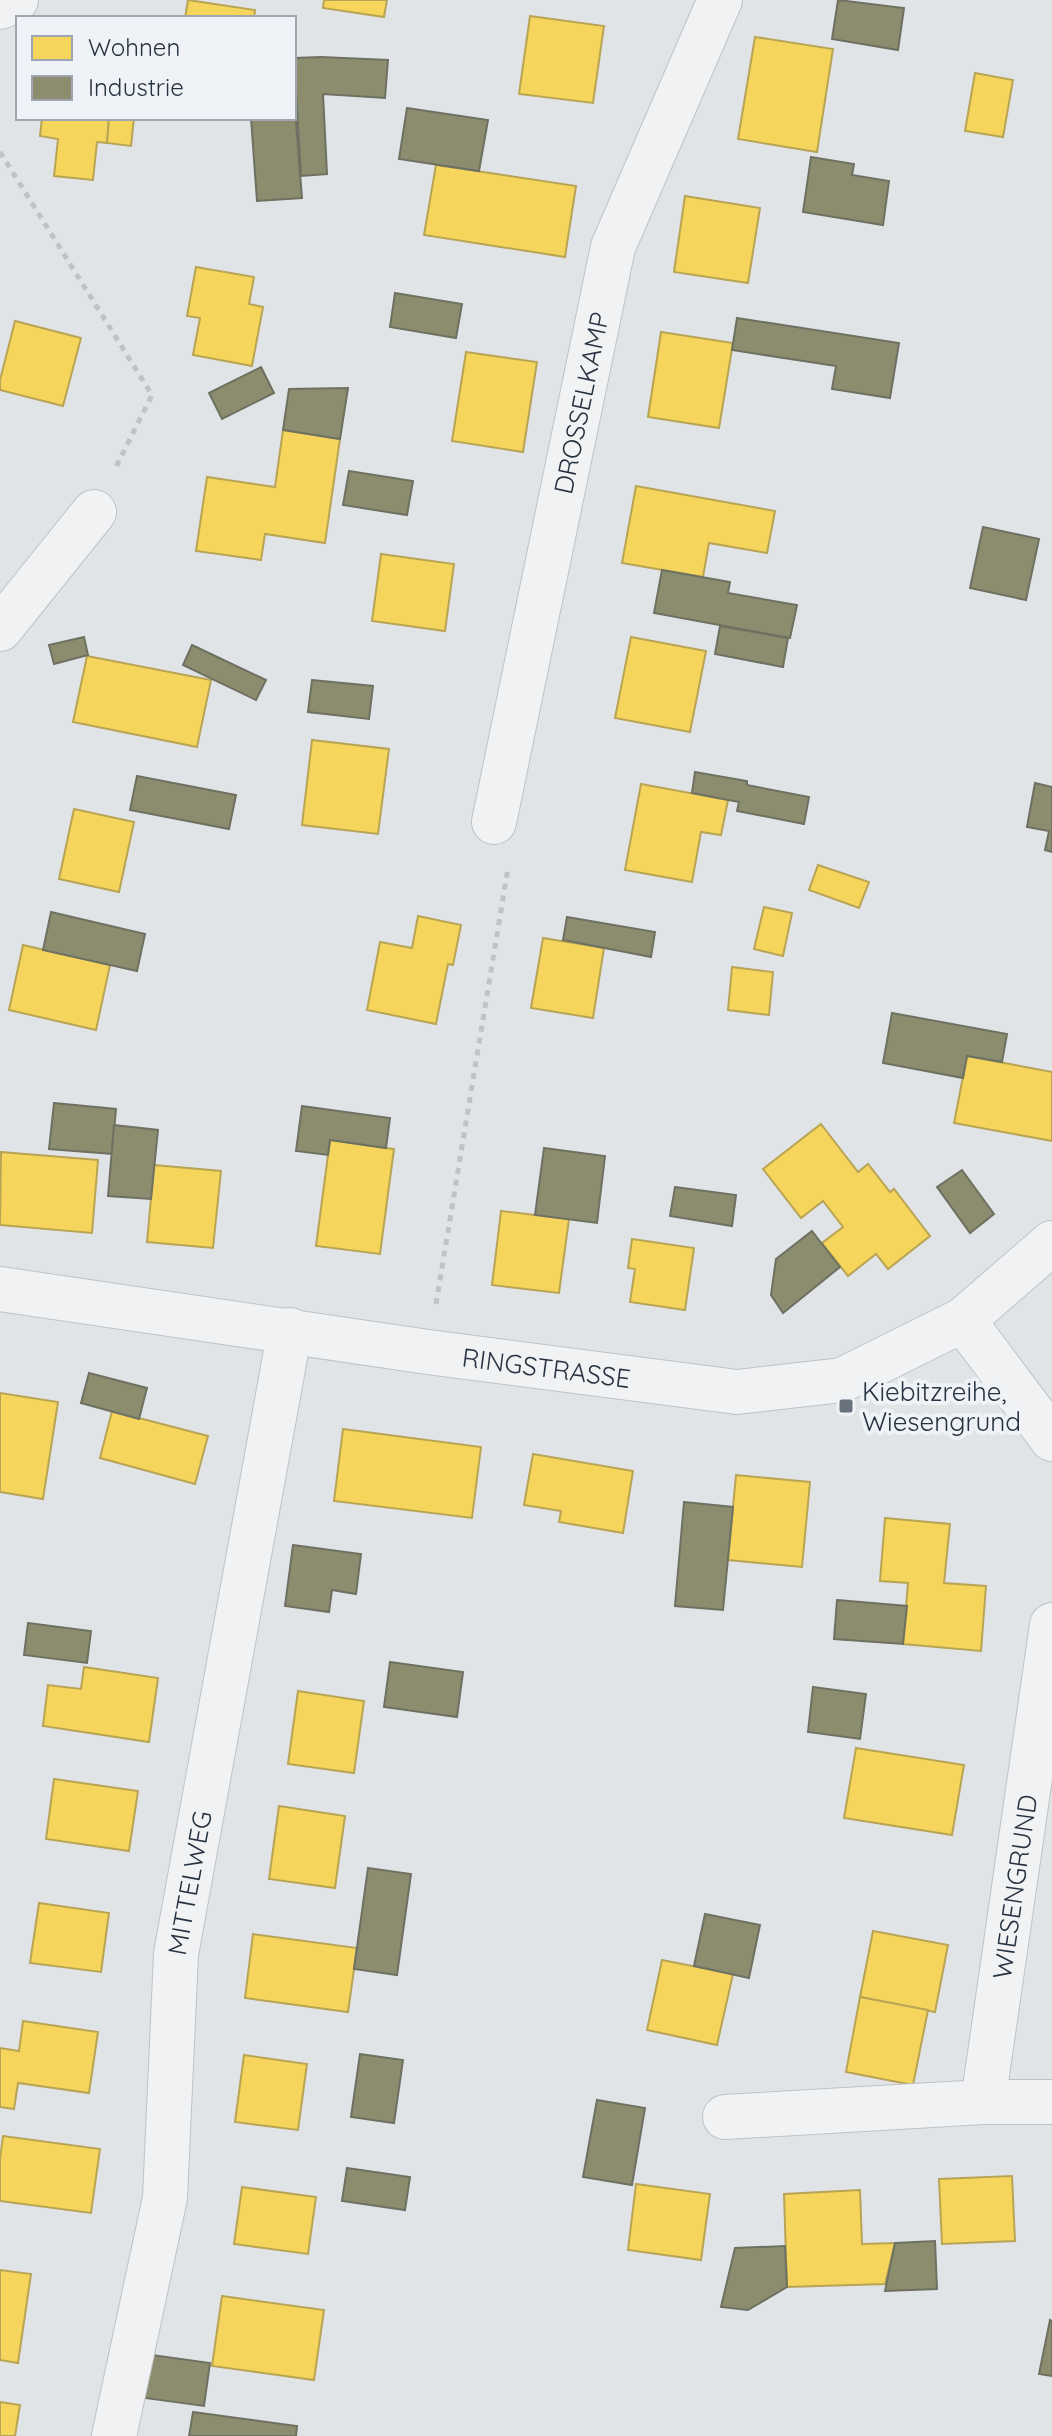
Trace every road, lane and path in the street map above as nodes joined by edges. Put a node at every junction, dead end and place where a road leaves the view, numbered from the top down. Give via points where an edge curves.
1 (16, 0) edge
2 (720, 0) edge
3 (0, 7) edge
4 (0, 152) edge
5 (94, 512) joint
6 (0, 629) edge
7 (494, 822) joint
8 (1052, 1243) edge
9 (0, 1289) edge
10 (963, 1320) junction
11 (290, 1330) junction
12 (428, 1352) junction
13 (1052, 1439) edge
14 (1052, 1625) edge
15 (983, 2102) junction
16 (1052, 2102) edge
17 (725, 2117) dead end
18 (114, 2436) edge

1 - 3 street
2 - 7 street, DROSSELKAMP via 613,247
4 - 5 path via 152,395
5 - 6 street
7 - 12 path via 508,867
8 - 10 street, RINGSTRASSE
9 - 11 street, RINGSTRASSE
10 - 12 street, RINGSTRASSE via 842,1380 737,1392
10 - 13 street
11 - 12 street, RINGSTRASSE
11 - 18 street, MITTELWEG via 176,1954 165,2198
14 - 15 street, WIESENGRUND
15 - 16 street
15 - 17 street

